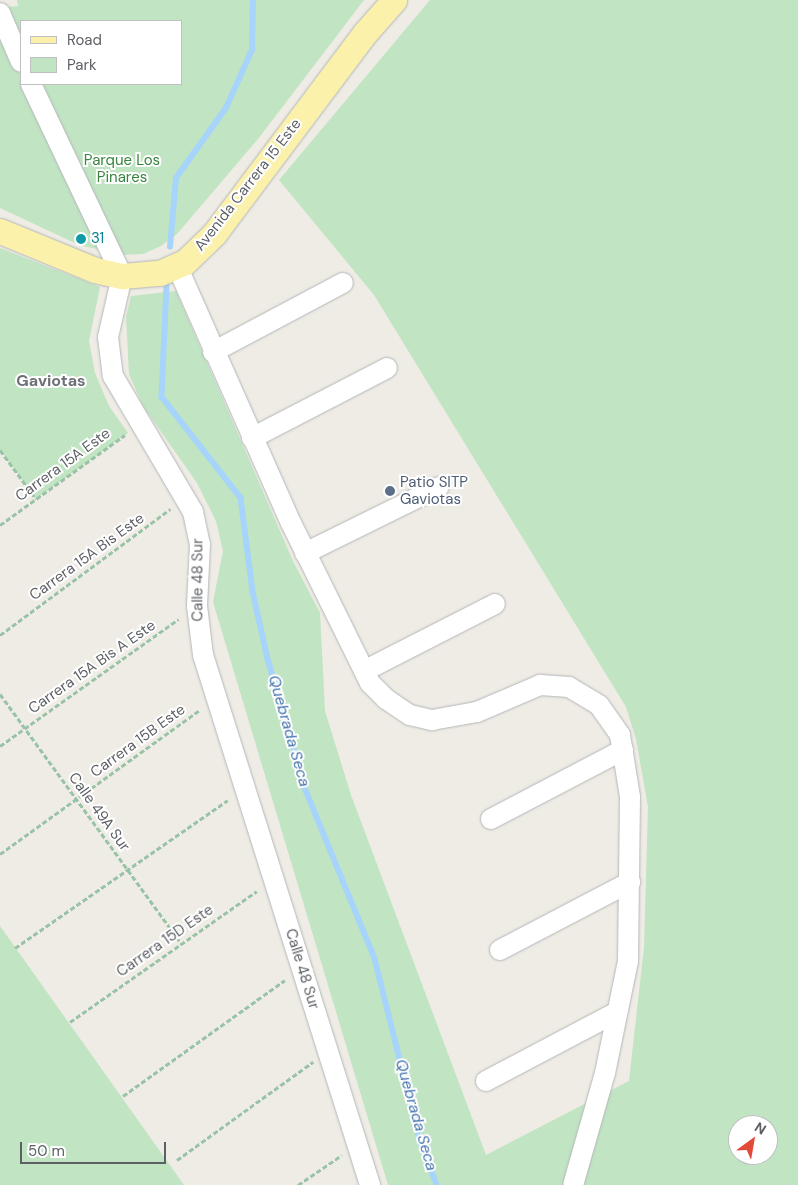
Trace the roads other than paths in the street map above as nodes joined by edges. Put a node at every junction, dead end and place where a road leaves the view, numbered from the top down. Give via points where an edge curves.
1 (394, 0) edge
2 (0, 13) edge
3 (20, 60) edge
4 (32, 85) edge
5 (0, 231) edge
6 (177, 266) junction
7 (122, 276) junction
8 (343, 284) dead end
9 (213, 352) junction
10 (387, 368) dead end
11 (252, 438) junction
12 (439, 488) dead end
13 (306, 552) junction
14 (495, 604) dead end
15 (364, 672) junction
16 (623, 750) junction
17 (491, 819) dead end
18 (630, 882) junction
19 (500, 950) dead end
20 (618, 1012) junction
21 (486, 1081) dead end
22 (370, 1185) edge
23 (572, 1185) edge

1 - 6 main road, Avenida Carrera 15 Este via 365,33 214,234
2 - 3 street
4 - 7 street
5 - 7 main road, Avenida Carrera 15 Este via 87,267
6 - 7 main road, Avenida Carrera 15 Este via 160,273
6 - 9 street
7 - 22 street, Calle 48 Sur via 109,324 108,350 118,388 186,498 200,544 197,606 203,654
8 - 9 street
9 - 11 street
10 - 11 street
11 - 13 street
12 - 13 street
13 - 15 street
14 - 15 street
15 - 16 street via 370,683 398,709 432,720 477,712 540,685 569,687 599,705 620,735
16 - 17 street
16 - 18 street via 630,797
18 - 19 street
18 - 20 street via 630,941
20 - 21 street
20 - 23 street via 605,1073

